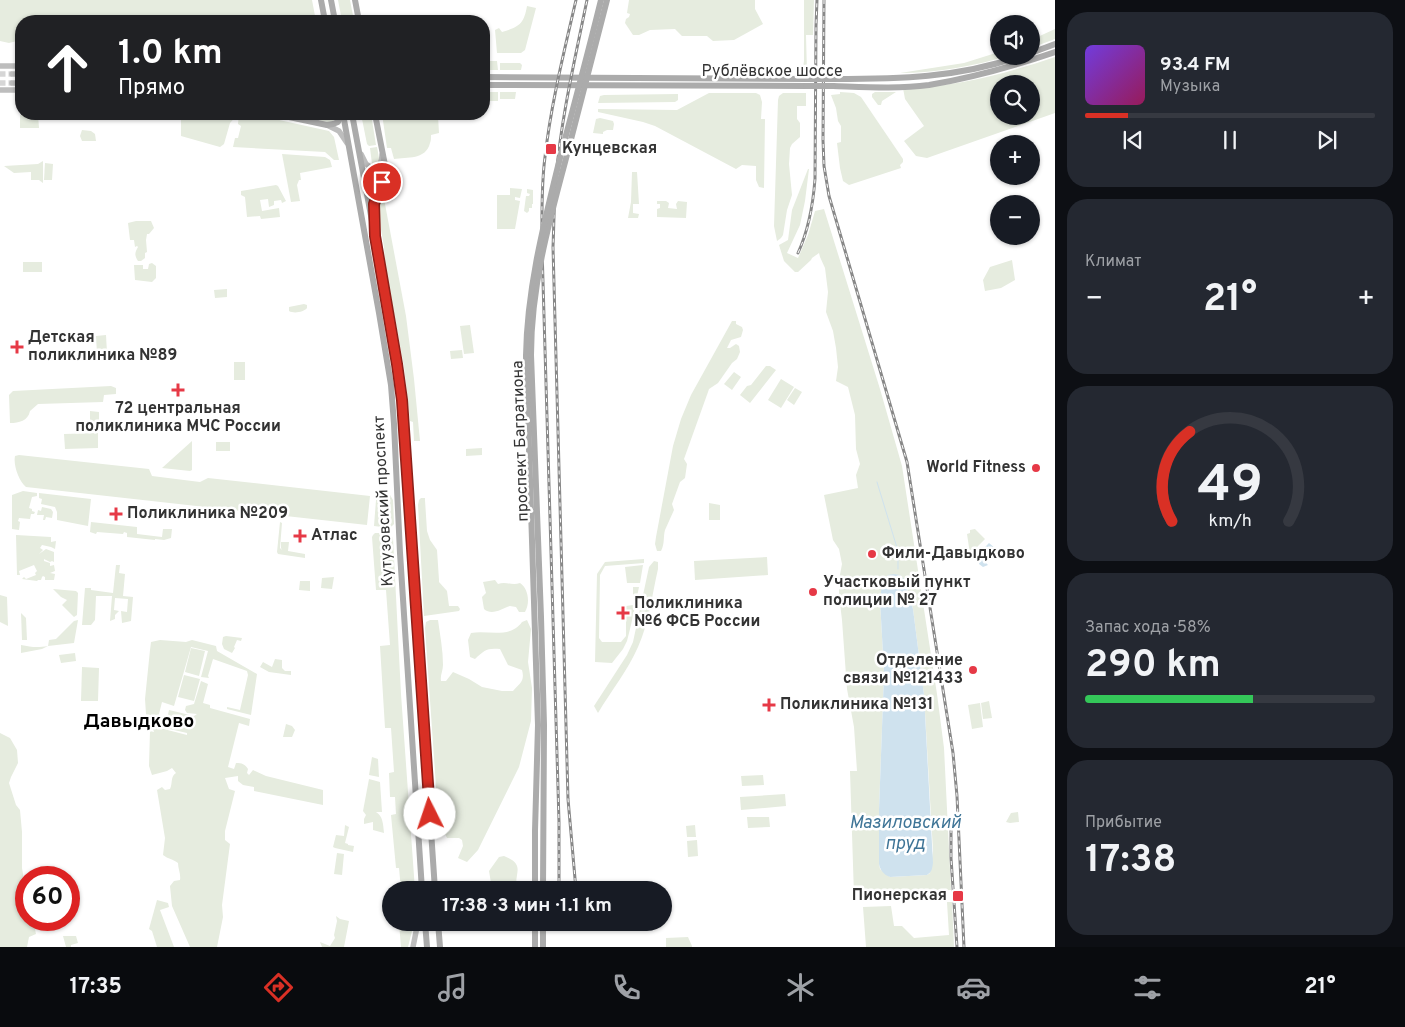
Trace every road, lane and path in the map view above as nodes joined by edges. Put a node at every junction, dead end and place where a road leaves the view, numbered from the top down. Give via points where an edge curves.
1 (322, 0) edge
2 (331, 0) edge
3 (355, 0) edge
4 (601, 0) edge
5 (607, 0) edge
6 (324, 15) edge
7 (334, 15) edge
8 (358, 15) edge
9 (1055, 44) edge
10 (1040, 50) edge
11 (1055, 52) edge
12 (992, 65) edge
13 (0, 66) edge
14 (15, 66) edge
15 (490, 77) edge
16 (806, 83) junction
17 (833, 83) junction
18 (490, 85) edge
19 (0, 90) edge
20 (15, 90) edge
21 (303, 120) edge
22 (339, 120) edge
23 (343, 120) edge
24 (353, 120) edge
25 (376, 120) edge
26 (327, 125) junction
27 (349, 146) junction
28 (359, 149) junction
29 (382, 152) junction
30 (375, 236) junction
31 (529, 355) junction
32 (421, 881) edge
33 (434, 881) edge
34 (534, 881) edge
35 (543, 881) edge
36 (416, 931) edge
37 (426, 931) edge
38 (439, 931) edge
39 (535, 931) edge
40 (543, 931) edge
41 (413, 947) edge
42 (427, 947) edge
43 (440, 947) edge
44 (535, 947) edge
45 (543, 947) edge

1 - 6 main road
2 - 7 main road
3 - 8 main road
4 - 31 main road, проспект Багратиона, bridge via 544,220 529,305 526,333
5 - 31 main road, проспект Багратиона, bridge via 548,222
9 - 10 main road
11 - 17 main road, Рублёвское шоссе via 1009,68 928,85 896,87
12 - 17 main road, Рублёвское шоссе via 926,77
13 - 14 main road
15 - 16 main road, Рублёвское шоссе
16 - 17 main road, Рублёвское шоссе, bridge
16 - 18 main road, Рублёвское шоссе
19 - 20 main road
21 - 26 main road
22 - 26 main road
23 - 27 main road, Кутузовский проспект
24 - 28 main road, Кутузовский проспект
25 - 29 main road
26 - 27 main road via 339,131
27 - 32 main road, Кутузовский проспект via 392,394
28 - 29 main road via 366,164 372,168 381,164
28 - 30 main road, Кутузовский проспект
29 - 30 main road via 385,172 374,204
30 - 33 main road, Кутузовский проспект via 402,400
31 - 34 main road, проспект Багратиона via 538,725
31 - 35 main road, проспект Багратиона via 541,608
36 - 41 main road
37 - 42 main road
38 - 43 main road
39 - 44 main road
40 - 45 main road

